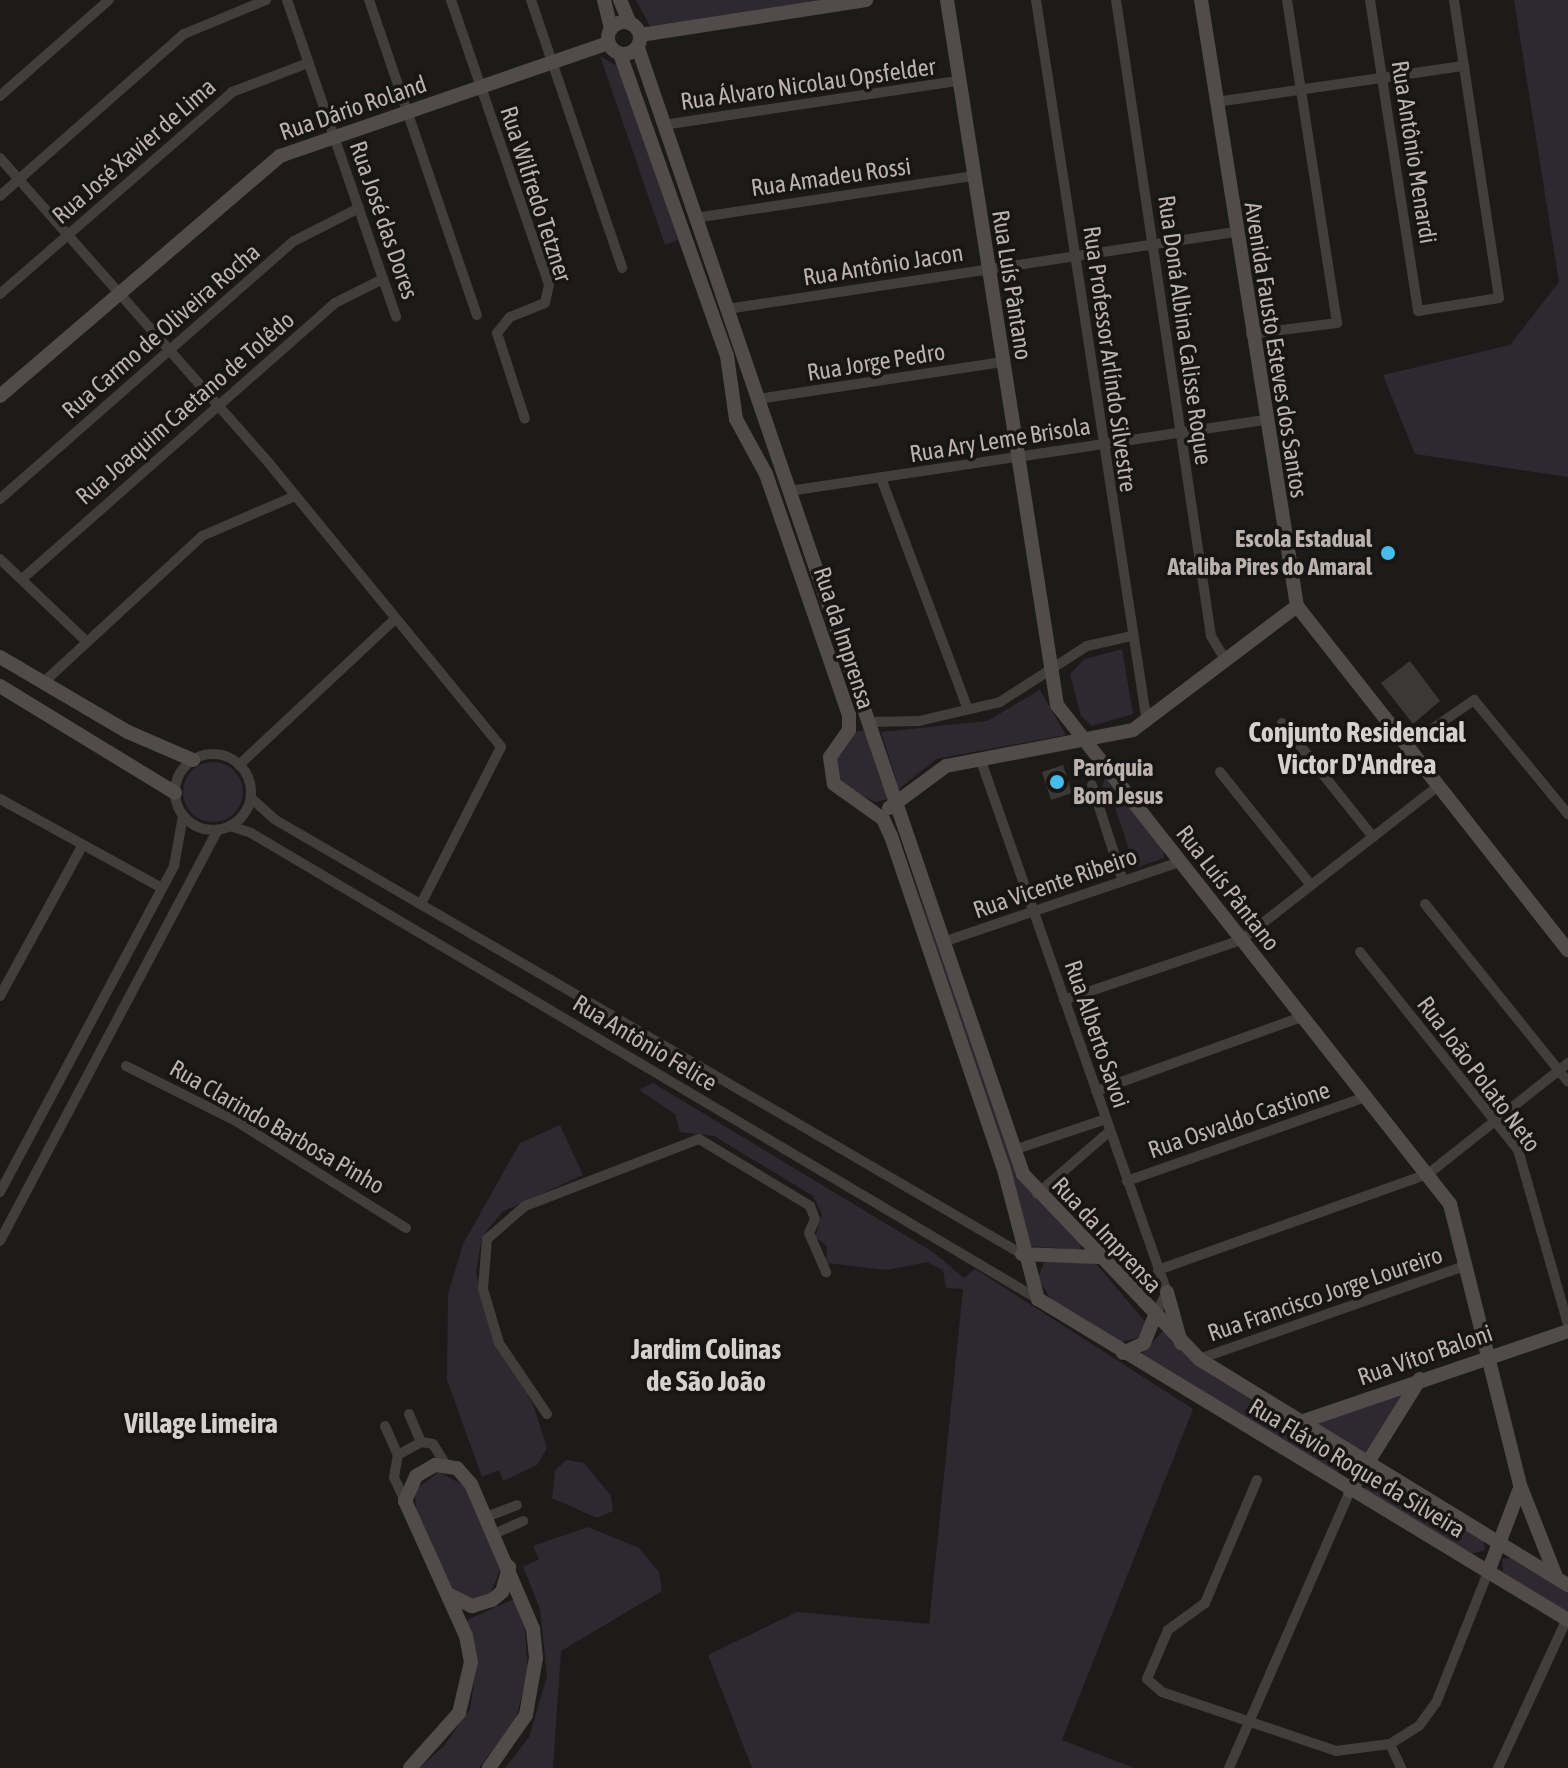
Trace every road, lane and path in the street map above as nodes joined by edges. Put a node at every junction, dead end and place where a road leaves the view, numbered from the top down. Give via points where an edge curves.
1 (109, 0) edge
2 (266, 0) edge
3 (287, 0) edge
4 (369, 0) edge
5 (451, 0) edge
6 (531, 0) edge
7 (604, 0) edge
8 (620, 0) edge
9 (866, 0) edge
10 (947, 0) edge
11 (1036, 0) edge
12 (1116, 0) edge
13 (1201, 0) edge
14 (1287, 0) edge
15 (1370, 0) edge
16 (1454, 0) edge
17 (630, 23) junction
18 (610, 36) junction
19 (639, 42) junction
20 (620, 54) junction
21 (308, 63) junction
22 (552, 63) junction
23 (1464, 66) junction
24 (1382, 78) junction
25 (959, 81) junction
26 (481, 87) junction
27 (1301, 90) junction
28 (0, 96) edge
29 (1216, 102) junction
30 (408, 112) junction
31 (663, 125) junction
32 (334, 137) junction
33 (0, 158) edge
34 (974, 176) junction
35 (19, 180) junction
36 (0, 196) edge
37 (359, 208) junction
38 (695, 218) junction
39 (1235, 232) junction
40 (68, 235) junction
41 (1152, 245) junction
42 (1074, 256) junction
43 (622, 268) dead end
44 (988, 270) junction
45 (383, 279) junction
46 (118, 292) junction
47 (0, 294) edge
48 (727, 309) junction
49 (477, 315) dead end
50 (396, 317) dead end
51 (1251, 334) junction
52 (169, 350) junction
53 (1002, 362) junction
54 (0, 396) edge
55 (758, 399) junction
56 (732, 405) junction
57 (218, 406) junction
58 (525, 419) dead end
59 (1263, 420) junction
60 (1180, 432) junction
61 (1102, 444) junction
62 (1016, 458) junction
63 (881, 478) junction
64 (789, 491) junction
65 (295, 496) junction
66 (0, 499) edge
67 (0, 559) edge
68 (22, 579) junction
69 (1297, 606) junction
70 (393, 621) junction
71 (1131, 636) junction
72 (86, 641) junction
73 (0, 657) edge
74 (1226, 661) junction
75 (1047, 673) junction
76 (45, 681) junction
77 (0, 686) edge
78 (968, 709) junction
79 (868, 722) junction
80 (1147, 723) junction
81 (1282, 723) dead end
82 (849, 730) junction
83 (1083, 741) junction
84 (1406, 747) junction
85 (193, 760) junction
86 (981, 761) junction
87 (239, 765) junction
88 (1220, 772) dead end
89 (1092, 785) dead end
90 (1438, 786) junction
91 (175, 793) junction
92 (251, 798) junction
93 (0, 799) edge
94 (896, 806) junction
95 (875, 812) junction
96 (1568, 814) edge
97 (183, 816) junction
98 (230, 826) junction
99 (218, 830) junction
100 (1373, 837) junction
101 (82, 846) junction
102 (1179, 862) junction
103 (1123, 881) junction
104 (1311, 885) junction
105 (162, 888) junction
106 (421, 904) junction
107 (1425, 904) dead end
108 (1033, 911) junction
109 (1241, 940) junction
110 (943, 942) junction
111 (1568, 950) edge
112 (1360, 952) dead end
113 (0, 996) edge
114 (1064, 1000) junction
115 (1302, 1017) junction
116 (126, 1066) dead end
117 (1564, 1067) edge
118 (1568, 1082) edge
119 (1096, 1091) junction
120 (1365, 1097) junction
121 (1106, 1119) junction
122 (1495, 1121) junction
123 (1110, 1131) junction
124 (1014, 1150) junction
125 (1428, 1174) junction
126 (1127, 1181) junction
127 (0, 1192) edge
128 (1037, 1194) junction
129 (406, 1228) dead end
130 (0, 1241) edge
131 (1022, 1254) junction
132 (1097, 1257) junction
133 (1465, 1266) junction
134 (1158, 1270) junction
135 (826, 1272) dead end
136 (1167, 1292) junction
137 (1038, 1299) junction
138 (1154, 1318) junction
139 (1568, 1324) edge
140 (1568, 1331) edge
141 (1181, 1343) junction
142 (1123, 1353) junction
143 (1487, 1356) junction
144 (1199, 1359) junction
145 (1420, 1379) junction
146 (409, 1414) dead end
147 (547, 1414) dead end
148 (1298, 1423) junction
149 (385, 1426) dead end
150 (421, 1442) junction
151 (398, 1455) junction
152 (1366, 1464) junction
153 (447, 1466) junction
154 (1257, 1480) dead end
155 (1520, 1485) junction
156 (1350, 1491) junction
157 (405, 1501) junction
158 (517, 1505) dead end
159 (486, 1517) junction
160 (523, 1521) dead end
161 (1506, 1529) junction
162 (494, 1534) junction
163 (1481, 1534) junction
164 (1500, 1545) junction
165 (509, 1567) junction
166 (1488, 1572) junction
167 (1563, 1581) edge
168 (448, 1594) junction
169 (1568, 1620) edge
170 (1248, 1720) junction
171 (1390, 1744) junction
172 (410, 1768) edge
173 (489, 1768) edge
174 (1229, 1768) edge
175 (1401, 1768) edge
176 (1498, 1768) edge

1 - 28 street
2 - 35 street via 184,34
3 - 21 street, Rua José das Dores
4 - 30 street
5 - 26 street, Rua Wilfredo Tetzner
6 - 22 street
7 - 18 street
8 - 17 street, Rua da Imprensa
9 - 19 street
10 - 25 street, Rua Luís Pântano
11 - 42 street, Rua Professor Arlíndo Silvestre
12 - 41 street, Rua Doná Albina Calisse Roque
13 - 29 street, Avenida Fausto Esteves dos Santos
14 - 27 street
15 - 24 street, Rua Antônio Menardi
16 - 23 street
17 - 18 street
17 - 19 street, Rua da Imprensa
18 - 20 street, Rua da Imprensa
18 - 22 street, Rua Dário Roland
19 - 20 street
19 - 31 street, Rua da Imprensa
20 - 56 street, Rua da Imprensa via 726,353
21 - 32 street, Rua José das Dores
21 - 40 street, Rua José Xavier de Lima via 232,92
22 - 26 street, Rua Dário Roland
22 - 43 street
23 - 24 street
23 - 24 street, Rua Antônio Menardi via 1499,298 1418,311
24 - 27 street
25 - 31 street, Rua Álvaro Nicolau Opsfelder
25 - 34 street, Rua Luís Pântano
26 - 30 street, Rua Dário Roland
26 - 58 street, Rua Wilfredo Tetzner via 549,285 545,303 510,317 497,333
27 - 29 street
27 - 51 street via 1337,323
29 - 39 street, Avenida Fausto Esteves dos Santos
30 - 32 street, Rua Dário Roland
30 - 49 street
31 - 38 street, Rua da Imprensa
32 - 37 street, Rua José das Dores
32 - 46 street, Rua Dário Roland via 280,156 253,174
33 - 35 street
34 - 38 street, Rua Amadeu Rossi
34 - 44 street, Rua Luís Pântano
35 - 36 street
35 - 40 street
37 - 45 street, Rua José das Dores
37 - 52 street, Rua Carmo de Oliveira Rocha via 294,241
38 - 48 street, Rua da Imprensa
39 - 41 street, Rua Antônio Jacon
39 - 51 street, Avenida Fausto Esteves dos Santos
40 - 46 street
40 - 47 street, Rua José Xavier de Lima
41 - 42 street, Rua Antônio Jacon
41 - 60 street, Rua Doná Albina Calisse Roque
42 - 44 street, Rua Antônio Jacon
42 - 61 street, Rua Professor Arlíndo Silvestre
44 - 48 street, Rua Antônio Jacon
44 - 53 street, Rua Luís Pântano
45 - 50 street, Rua José das Dores
45 - 57 street, Rua Joaquim Caetano de Tolêdo via 335,303
46 - 52 street
46 - 54 street, Rua Dário Roland
48 - 55 street, Rua da Imprensa
51 - 59 street, Avenida Fausto Esteves dos Santos
52 - 57 street
52 - 66 street, Rua Carmo de Oliveira Rocha
53 - 55 street, Rua Jorge Pedro
53 - 62 street, Rua Luís Pântano
55 - 56 street
55 - 64 street, Rua da Imprensa
56 - 82 street, Rua da Imprensa via 766,474
57 - 65 street
57 - 68 street, Rua Joaquim Caetano de Tolêdo
59 - 60 street, Rua Ary Leme Brisola
59 - 69 street, Avenida Fausto Esteves dos Santos
60 - 61 street, Rua Ary Leme Brisola
60 - 74 street, Rua Doná Albina Calisse Roque via 1211,636
61 - 62 street, Rua Ary Leme Brisola
61 - 71 street, Rua Professor Arlíndo Silvestre
62 - 63 street, Rua Ary Leme Brisola
62 - 75 street, Rua Luís Pântano
63 - 64 street, Rua Ary Leme Brisola
63 - 78 street
64 - 79 street, Rua da Imprensa
65 - 70 street
65 - 72 street via 202,536
67 - 68 street
68 - 72 street
69 - 74 street
69 - 84 street, Avenida Fausto Esteves dos Santos
70 - 87 street
70 - 106 street via 501,747
71 - 75 street via 1087,646
71 - 80 street, Rua Professor Arlíndo Silvestre
72 - 76 street
73 - 76 street
74 - 80 street
75 - 78 street via 1019,694
75 - 83 street, Rua Luís Pântano via 1057,705
76 - 85 street via 128,732
77 - 91 street
78 - 79 street via 919,721
79 - 82 street
79 - 94 street, Rua da Imprensa
80 - 83 street
81 - 100 street
82 - 95 street, Rua da Imprensa via 830,757 834,784
83 - 86 street
83 - 102 street, Rua Luís Pântano
84 - 90 street, Avenida Fausto Esteves dos Santos
84 - 96 street via 1474,700
85 - 87 street via 217,755
85 - 91 street
86 - 94 street via 946,766
86 - 108 street, Rua Alberto Savoi
87 - 92 street
88 - 104 street
89 - 103 street
90 - 100 street
90 - 111 street, Avenida Fausto Esteves dos Santos
91 - 97 street
92 - 98 street
92 - 106 street, Rua Antônio Felice via 274,819
93 - 101 street
94 - 95 street
94 - 110 street, Rua da Imprensa
95 - 131 street, Rua da Imprensa via 891,836 993,1136
97 - 99 street
97 - 105 street via 174,866
98 - 99 street
98 - 137 street, Rua Antônio Felice via 251,833
99 - 130 street
100 - 104 street
101 - 105 street
101 - 113 street
102 - 103 street, Rua Vicente Ribeiro
102 - 109 street, Rua Luís Pântano
103 - 108 street, Rua Vicente Ribeiro
104 - 109 street
105 - 127 street
106 - 131 street, Rua Antônio Felice
107 - 117 street
108 - 110 street, Rua Vicente Ribeiro
108 - 114 street, Rua Alberto Savoi
109 - 114 street
109 - 115 street, Rua Luís Pântano
110 - 124 street, Rua da Imprensa
112 - 122 street, Rua João Polato Neto
114 - 119 street, Rua Alberto Savoi
115 - 119 street
115 - 120 street, Rua Luís Pântano
116 - 129 street, Rua Clarindo Barbosa Pinho via 236,1121
117 - 118 street
117 - 122 street
119 - 121 street, Rua Alberto Savoi
120 - 125 street, Rua Luís Pântano
120 - 126 street, Rua Osvaldo Castione
121 - 123 street, Rua Alberto Savoi
121 - 124 street
122 - 125 street
122 - 139 street, Rua João Polato Neto via 1528,1172
123 - 126 street, Rua Alberto Savoi
123 - 128 street
124 - 128 street, Rua da Imprensa
125 - 133 street, Rua Luís Pântano via 1450,1204
125 - 134 street
126 - 134 street, Rua Alberto Savoi
128 - 132 street, Rua da Imprensa
131 - 132 street
131 - 137 street, Rua da Imprensa
132 - 138 street, Rua da Imprensa
133 - 143 street, Rua Luís Pântano
133 - 144 street, Rua Francisco Jorge Loureiro
134 - 136 street, Rua Alberto Savoi
135 - 147 street via 809,1233 815,1219 810,1206 699,1139 525,1206 495,1226 481,1266 499,1343
136 - 138 street
136 - 141 street
137 - 142 street
138 - 141 street, Rua Flávio Roque da Silveira
138 - 142 street via 1144,1343
140 - 143 street, Rua Vítor Baloni
141 - 144 street, Rua Flávio Roque da Silveira
142 - 156 street, Rua Flávio Roque da Silveira
143 - 145 street, Rua Vítor Baloni
143 - 155 street, Rua Luís Pântano
144 - 148 street, Rua Flávio Roque da Silveira
145 - 148 street, Rua Vítor Baloni
145 - 152 street
146 - 150 street
148 - 152 street, Rua Flávio Roque da Silveira
149 - 151 street
150 - 151 street
150 - 153 street via 433,1444
151 - 157 street via 394,1477
152 - 156 street
152 - 163 street, Rua Flávio Roque da Silveira
153 - 157 street via 416,1476
153 - 159 street via 465,1475
154 - 170 street via 1205,1603 1173,1621 1147,1679 1162,1692
155 - 161 street
155 - 167 street, Rua Luís Pântano via 1541,1551
156 - 166 street, Rua Flávio Roque da Silveira
156 - 170 street
157 - 168 street
158 - 159 street
159 - 162 street
160 - 162 street
161 - 163 street
161 - 164 street
162 - 165 street
163 - 164 street, Rua Flávio Roque da Silveira
164 - 166 street
164 - 167 street, Rua Flávio Roque da Silveira
165 - 168 street via 502,1592 492,1600 472,1606
165 - 173 street via 533,1629 534,1684 513,1740
166 - 169 street, Rua Flávio Roque da Silveira
166 - 171 street via 1436,1703 1419,1726
168 - 172 street via 466,1636 468,1689 444,1735
169 - 176 street
170 - 171 street via 1336,1751
170 - 174 street
171 - 175 street

